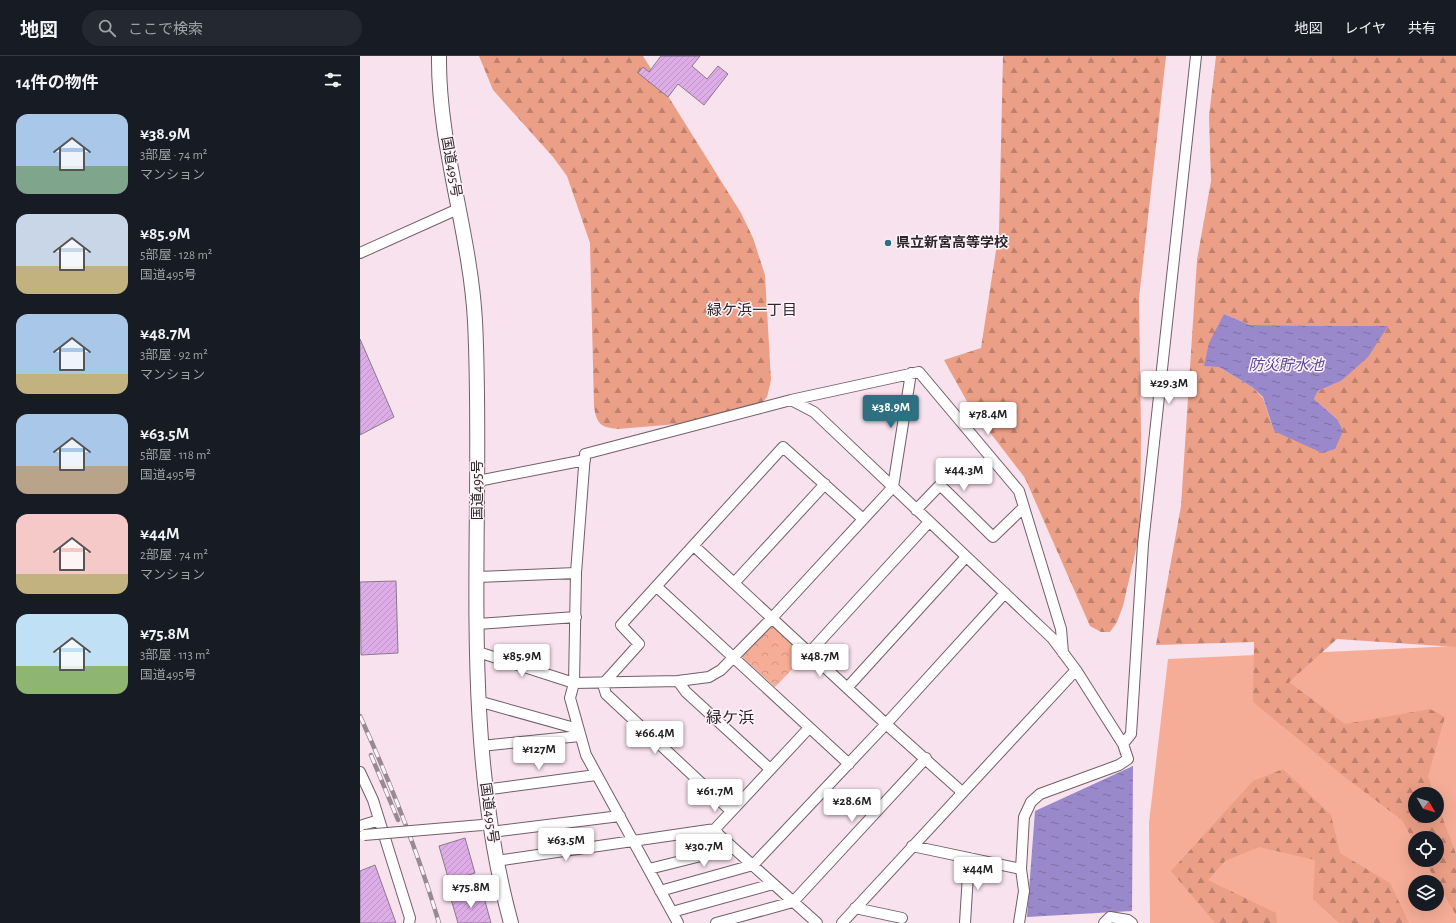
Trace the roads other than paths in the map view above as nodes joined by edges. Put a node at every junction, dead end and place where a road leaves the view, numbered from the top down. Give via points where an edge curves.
1 (439, 56) edge
2 (1196, 56) edge
3 (458, 209) junction
4 (360, 253) edge
5 (911, 373) junction
6 (791, 400) junction
7 (585, 460) junction
8 (478, 481) junction
9 (825, 484) junction
10 (893, 487) junction
11 (1024, 507) junction
12 (916, 510) junction
13 (863, 519) junction
14 (929, 522) junction
15 (694, 546) junction
16 (966, 557) junction
17 (576, 573) junction
18 (478, 576) junction
19 (734, 582) junction
20 (657, 586) junction
21 (1004, 593) junction
22 (576, 617) junction
23 (772, 618) junction
24 (477, 624) junction
25 (478, 652) junction
26 (810, 653) junction
27 (1063, 653) junction
28 (735, 658) junction
29 (1076, 670) junction
30 (678, 681) junction
31 (574, 683) junction
32 (603, 684) junction
33 (847, 688) junction
34 (478, 700) junction
35 (886, 724) junction
36 (809, 728) junction
37 (579, 733) junction
38 (1123, 744) junction
39 (481, 746) junction
40 (926, 758) junction
41 (849, 764) junction
42 (770, 769) junction
43 (360, 772) edge
44 (596, 775) junction
45 (484, 790) junction
46 (962, 792) junction
47 (731, 811) junction
48 (620, 816) junction
49 (379, 820) junction
50 (486, 829) junction
51 (715, 829) junction
52 (362, 831) edge
53 (634, 842) junction
54 (912, 846) junction
55 (734, 848) junction
56 (969, 858) junction
57 (496, 861) junction
58 (753, 866) junction
59 (649, 869) junction
60 (1021, 869) junction
61 (773, 884) junction
62 (660, 891) junction
63 (793, 902) junction
64 (855, 908) junction
65 (672, 912) junction
66 (902, 918) dead end
67 (812, 922) edge
68 (409, 923) edge
69 (511, 923) edge
70 (678, 923) edge
71 (716, 923) edge
72 (842, 923) edge
73 (965, 923) edge
74 (1019, 923) edge
75 (1104, 923) edge
76 (1132, 923) edge

1 - 3 highway, 国道495号 via 440,101
2 - 38 street via 1143,544 1131,734
3 - 4 street
3 - 8 highway, 国道495号 via 474,317 478,393
5 - 6 street
5 - 10 street
5 - 11 street via 919,372 1019,491
6 - 7 street via 586,454
6 - 10 street via 814,412
7 - 8 street
7 - 17 street
8 - 18 highway, 国道495号
9 - 13 street
9 - 15 street via 783,447
9 - 19 street
10 - 12 street
10 - 13 street
11 - 12 street via 993,537 940,485
11 - 27 street via 1061,630
12 - 14 street
13 - 23 street
14 - 16 street
14 - 26 street
15 - 19 street
15 - 20 street
16 - 21 street
16 - 33 street
17 - 18 street
17 - 22 street
18 - 24 highway, 国道495号
19 - 23 street
20 - 28 street
20 - 32 street via 621,625 640,644
21 - 27 street via 1052,638
21 - 35 street
22 - 24 street
22 - 31 street
23 - 26 street
23 - 28 street
24 - 25 highway, 国道495号
25 - 31 street
25 - 34 highway, 国道495号
26 - 33 street
27 - 29 street
28 - 30 street via 709,677
28 - 36 street
29 - 38 street
29 - 46 street
30 - 32 street
30 - 42 street via 686,692
31 - 32 street
31 - 37 street via 570,698
32 - 47 street via 606,694
33 - 35 street
34 - 37 street
34 - 39 highway, 国道495号
35 - 40 street
35 - 41 street
36 - 41 street
36 - 42 street
37 - 39 street
37 - 44 street
38 - 60 street via 1128,759 1120,765 1040,794 1030,802 1024,817
39 - 45 highway, 国道495号
40 - 46 street
40 - 63 street
41 - 58 street
42 - 47 street
43 - 49 street
44 - 45 street
44 - 48 street
45 - 50 highway, 国道495号
46 - 54 street
47 - 51 street
48 - 50 street
48 - 53 street
49 - 52 street
49 - 68 street via 410,918
50 - 52 street, bridge
50 - 57 highway, 国道495号
51 - 53 street
51 - 55 street
53 - 57 street
53 - 59 street
54 - 56 street
54 - 64 street
55 - 58 street
55 - 59 street
56 - 60 street
56 - 73 street
57 - 69 highway, 国道495号
58 - 61 street
58 - 62 street
59 - 62 street
60 - 74 street via 1024,891
61 - 63 street
61 - 65 street
62 - 65 street
63 - 67 street
63 - 71 street
64 - 66 street
64 - 72 street
65 - 70 street
75 - 76 street via 1110,917

